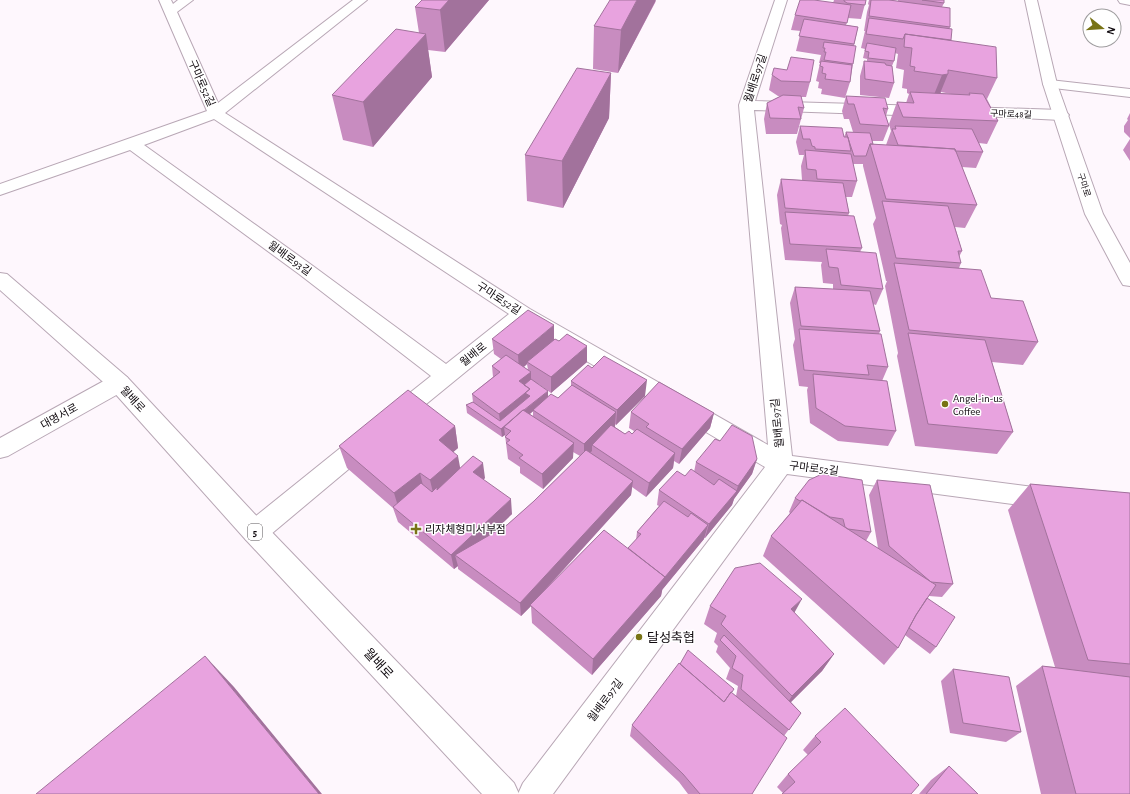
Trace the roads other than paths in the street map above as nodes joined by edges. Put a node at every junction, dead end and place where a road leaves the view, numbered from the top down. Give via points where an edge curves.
1 (187, 0) edge
2 (361, 0) edge
3 (781, 0) edge
4 (1031, 0) edge
5 (1124, 0) edge
6 (1130, 1) edge
7 (167, 6) edge
8 (1050, 84) junction
9 (1130, 93) edge
10 (746, 105) junction
11 (935, 111) edge
12 (215, 112) junction
13 (950, 112) edge
14 (1061, 115) junction
15 (132, 144) junction
16 (0, 190) edge
17 (0, 279) edge
18 (1130, 280) edge
19 (523, 314) junction
20 (446, 376) junction
21 (118, 383) junction
22 (0, 449) edge
23 (781, 464) junction
24 (1067, 501) edge
25 (255, 532) junction
26 (503, 794) edge
27 (534, 794) edge

1 - 7 street
2 - 12 street
3 - 10 street, 월배로97길
4 - 8 street, 구마로
5 - 6 street
7 - 12 street, 구마로52길
8 - 9 street
8 - 14 street, 구마로
10 - 11 street
10 - 23 street, 월배로97길
12 - 15 street
12 - 19 street, 구마로52길
13 - 14 street, 구마로48길
14 - 18 street, 구마로 via 1094,214
15 - 16 street
15 - 20 street, 월배로93길 via 306,270
17 - 21 street, 월배로 / 5
19 - 20 street, 월배로
19 - 23 street, 구마로52길
20 - 25 street, 월배로
21 - 22 street, 대명서로
21 - 25 street, 월배로 / 5
23 - 24 street, 구마로52길
23 - 27 street, 월배로97길
25 - 26 street, 월배로 / 5

